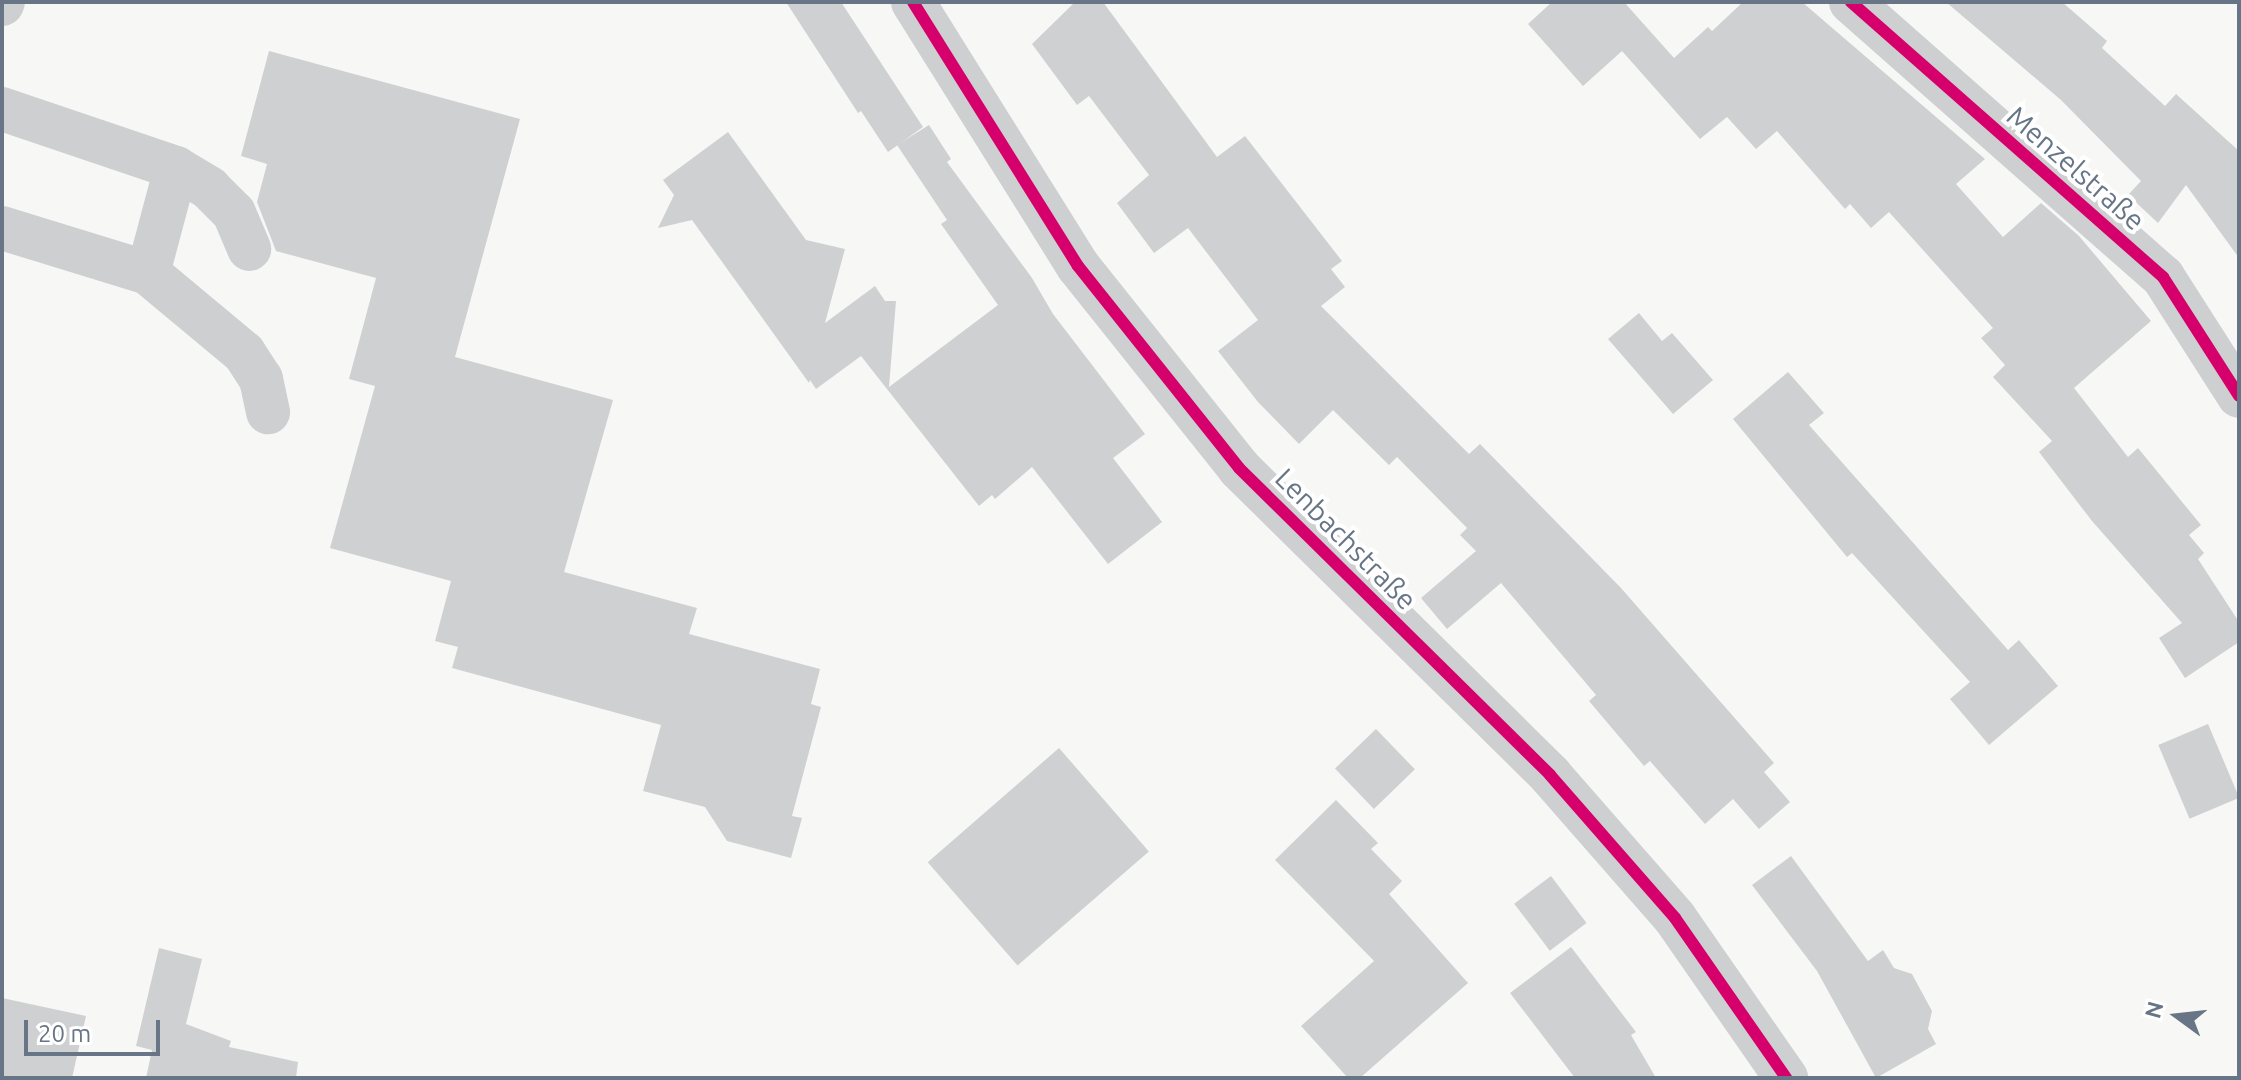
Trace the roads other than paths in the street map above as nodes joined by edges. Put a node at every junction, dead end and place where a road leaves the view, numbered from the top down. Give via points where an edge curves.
1 (913, 2) edge
2 (1851, 2) edge
3 (2, 109) edge
4 (176, 168) junction
5 (2, 228) edge
6 (249, 249) dead end
7 (148, 273) junction
8 (2239, 396) edge
9 (268, 412) dead end
10 (1786, 1078) edge

1 - 10 street, Lenbachstraße via 1078,266 1239,468 1550,775 1675,918
2 - 8 street, Menzelstraße via 2163,277
3 - 4 street
4 - 6 street via 209,188 234,213
4 - 7 street
5 - 7 street
7 - 9 street via 244,353 261,379

